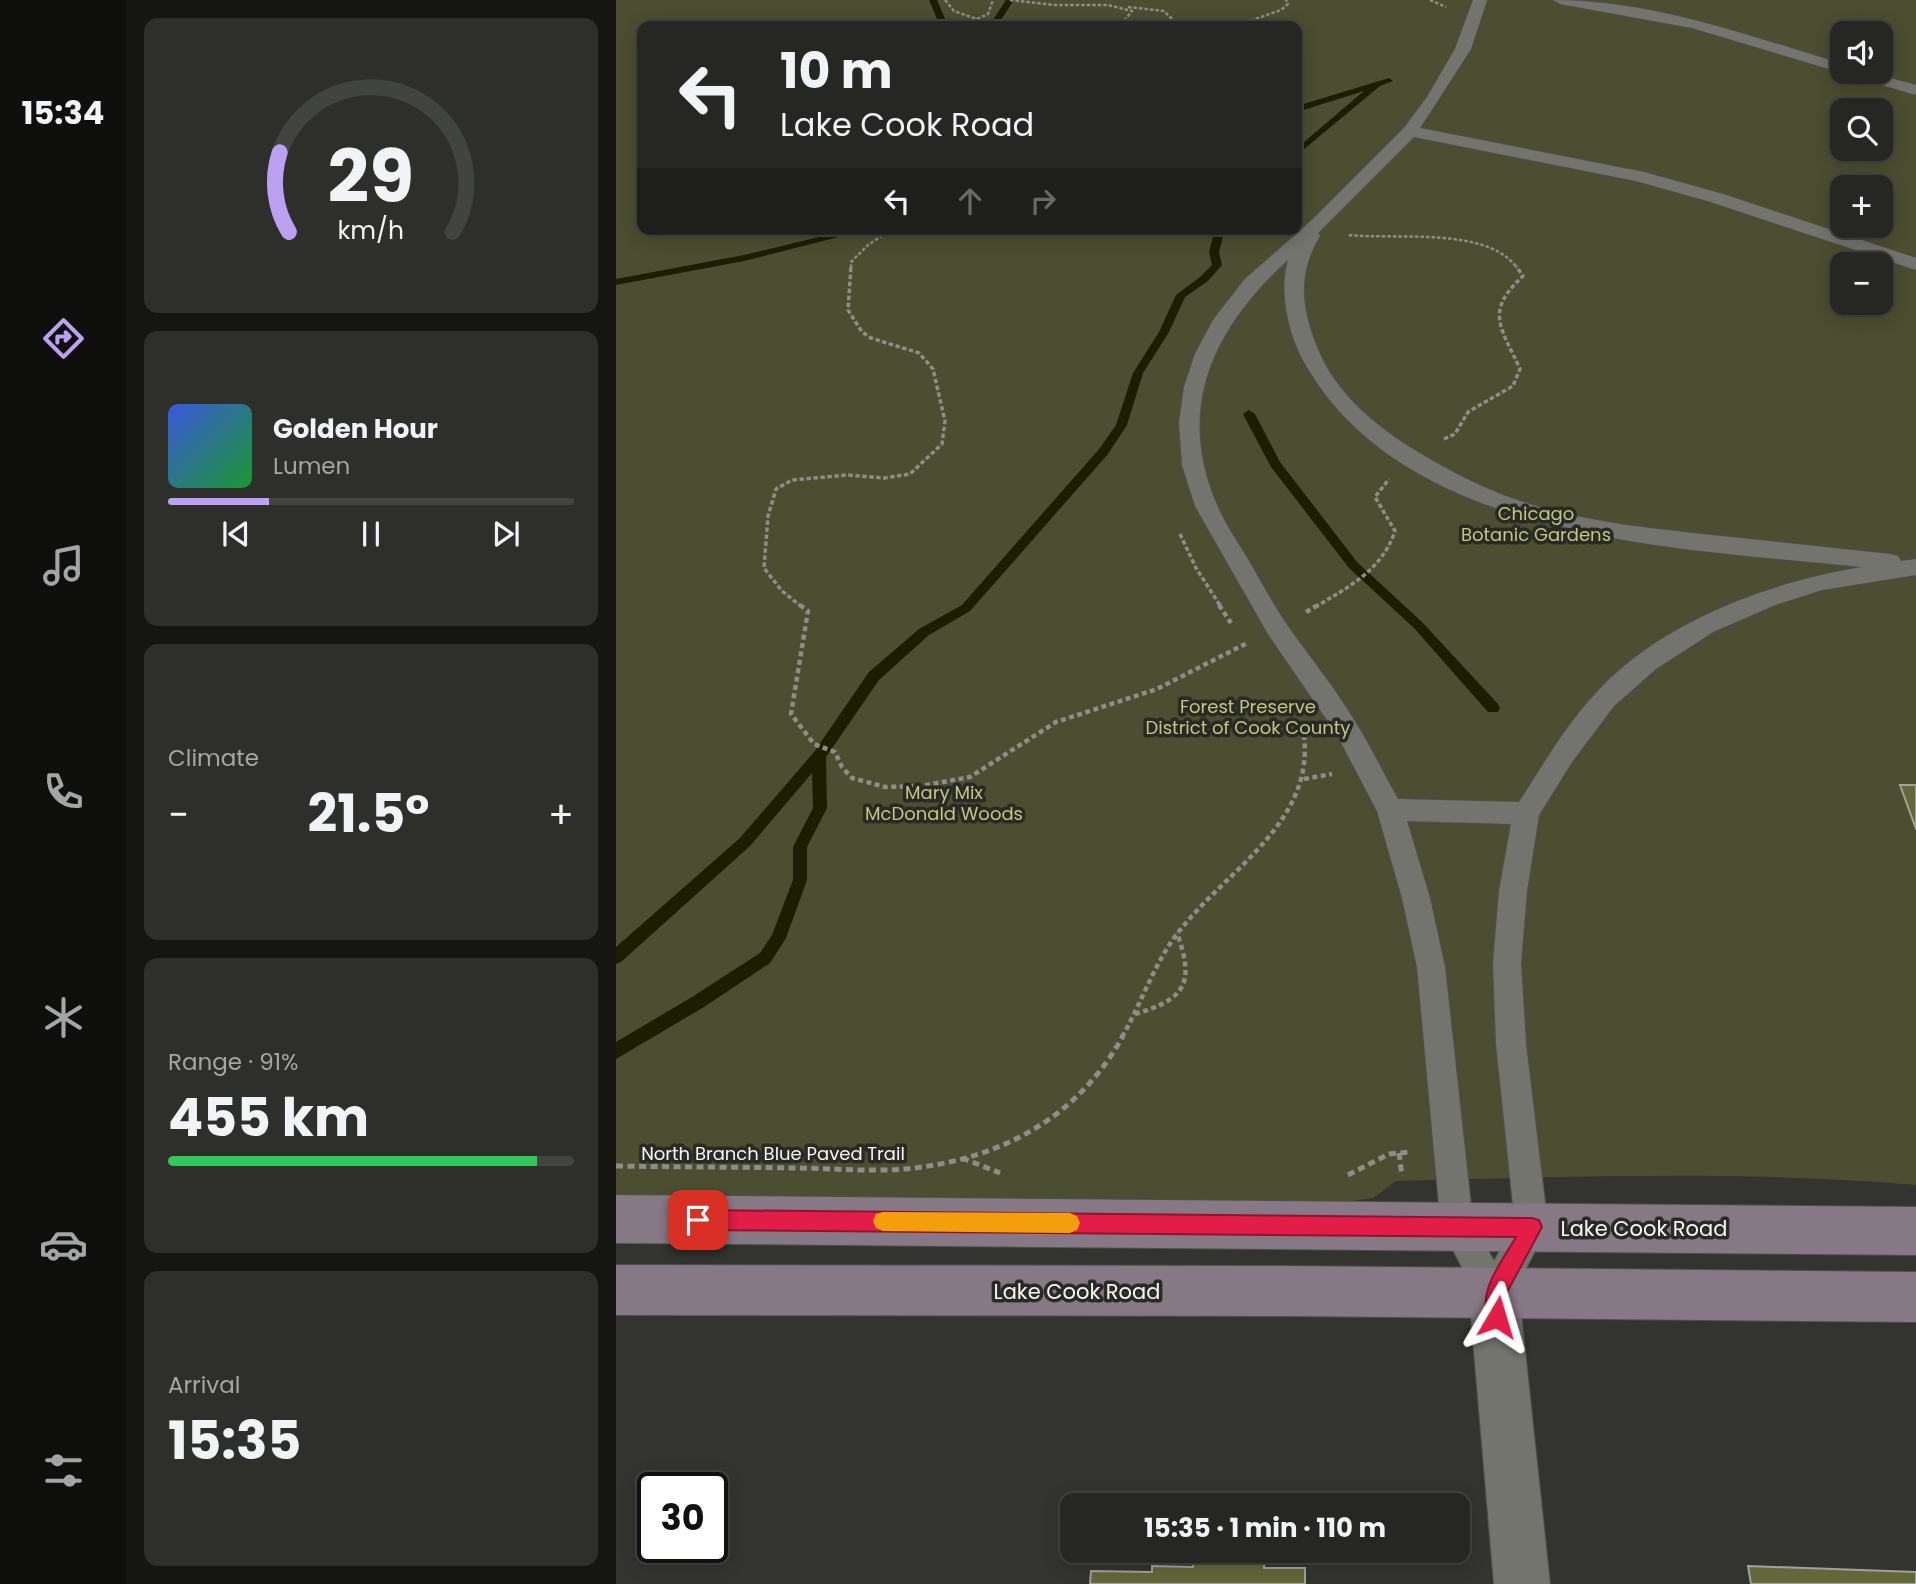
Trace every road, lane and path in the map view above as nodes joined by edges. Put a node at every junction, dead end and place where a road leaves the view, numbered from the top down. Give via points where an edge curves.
1 (945, 0) edge
2 (993, 0) edge
3 (1010, 0) edge
4 (1286, 0) edge
5 (1480, 0) edge
6 (1560, 0) edge
7 (1020, 1) edge
8 (1127, 7) junction
9 (977, 19) junction
10 (975, 21) edge
11 (1124, 21) edge
12 (1176, 21) edge
13 (1249, 21) edge
14 (1830, 65) edge
15 (1893, 84) edge
16 (1916, 90) edge
17 (1410, 131) junction
18 (1317, 225) junction
19 (1344, 234) dead end
20 (882, 235) edge
21 (1916, 264) edge
22 (1437, 442) dead end
23 (1391, 478) dead end
24 (1916, 566) edge
25 (1298, 617) dead end
26 (1252, 652) dead end
27 (1299, 720) dead end
28 (1390, 810) junction
29 (1526, 813) junction
30 (1177, 933) junction
31 (1134, 1014) junction
32 (1418, 1151) dead end
33 (1399, 1153) junction
34 (961, 1158) junction
35 (616, 1166) edge
36 (1002, 1174) dead end
37 (1342, 1175) dead end
38 (1402, 1176) dead end
39 (616, 1219) edge
40 (1457, 1227) junction
41 (1532, 1227) junction
42 (1916, 1231) edge
43 (616, 1290) edge
44 (1494, 1294) junction
45 (1916, 1297) edge
46 (1522, 1584) edge

1 - 9 path via 965,17
2 - 9 path via 989,14
3 - 7 path
4 - 13 path via 1288,4 1281,10
5 - 17 lane via 1463,50
6 - 14 lane via 1693,24
7 - 8 path
8 - 11 path via 1132,11
8 - 12 path via 1157,8
9 - 10 path
15 - 16 lane
17 - 18 lane
17 - 21 lane via 1638,176
18 - 24 lane via 1297,261 1295,294 1302,335 1315,366 1370,432 1455,484 1571,524 1637,536
18 - 28 lane via 1251,284 1220,324 1194,387 1189,422 1193,465 1206,506 1231,553 1276,628 1345,726
19 - 22 path via 1468,241 1499,250 1518,263 1523,275 1500,301 1502,332 1520,369 1513,386 1468,412 1455,434
20 - 26 path via 852,262 848,310 862,332 919,353 933,369 945,421 942,444 910,474 792,480 776,489 768,516 764,568 782,591 808,611 791,714 814,744 835,752 852,778 886,788 970,777 1056,722 1157,690 1245,643
23 - 25 path via 1375,496 1395,531 1392,547 1376,566
24 - 29 lane via 1822,582 1767,599 1705,626 1647,662 1605,699
27 - 30 path, North Branch Blue Paved Trail via 1306,776 1294,800 1249,861
28 - 29 lane
28 - 40 lane via 1431,967
29 - 41 lane via 1507,963 1511,1044
30 - 31 path, North Branch Blue Paved Trail
30 - 31 path via 1187,958 1186,981 1168,1004
31 - 34 path, North Branch Blue Paved Trail via 1094,1083 1062,1112 994,1147
32 - 33 path
33 - 37 path
33 - 38 path
34 - 35 path, North Branch Blue Paved Trail via 903,1169
34 - 36 path
39 - 40 main road, Lake Cook Road
40 - 41 main road, Lake Cook Road
40 - 44 lane
41 - 42 main road, Lake Cook Road
41 - 44 lane
43 - 44 main road, Lake Cook Road
44 - 45 main road, Lake Cook Road
44 - 46 street

